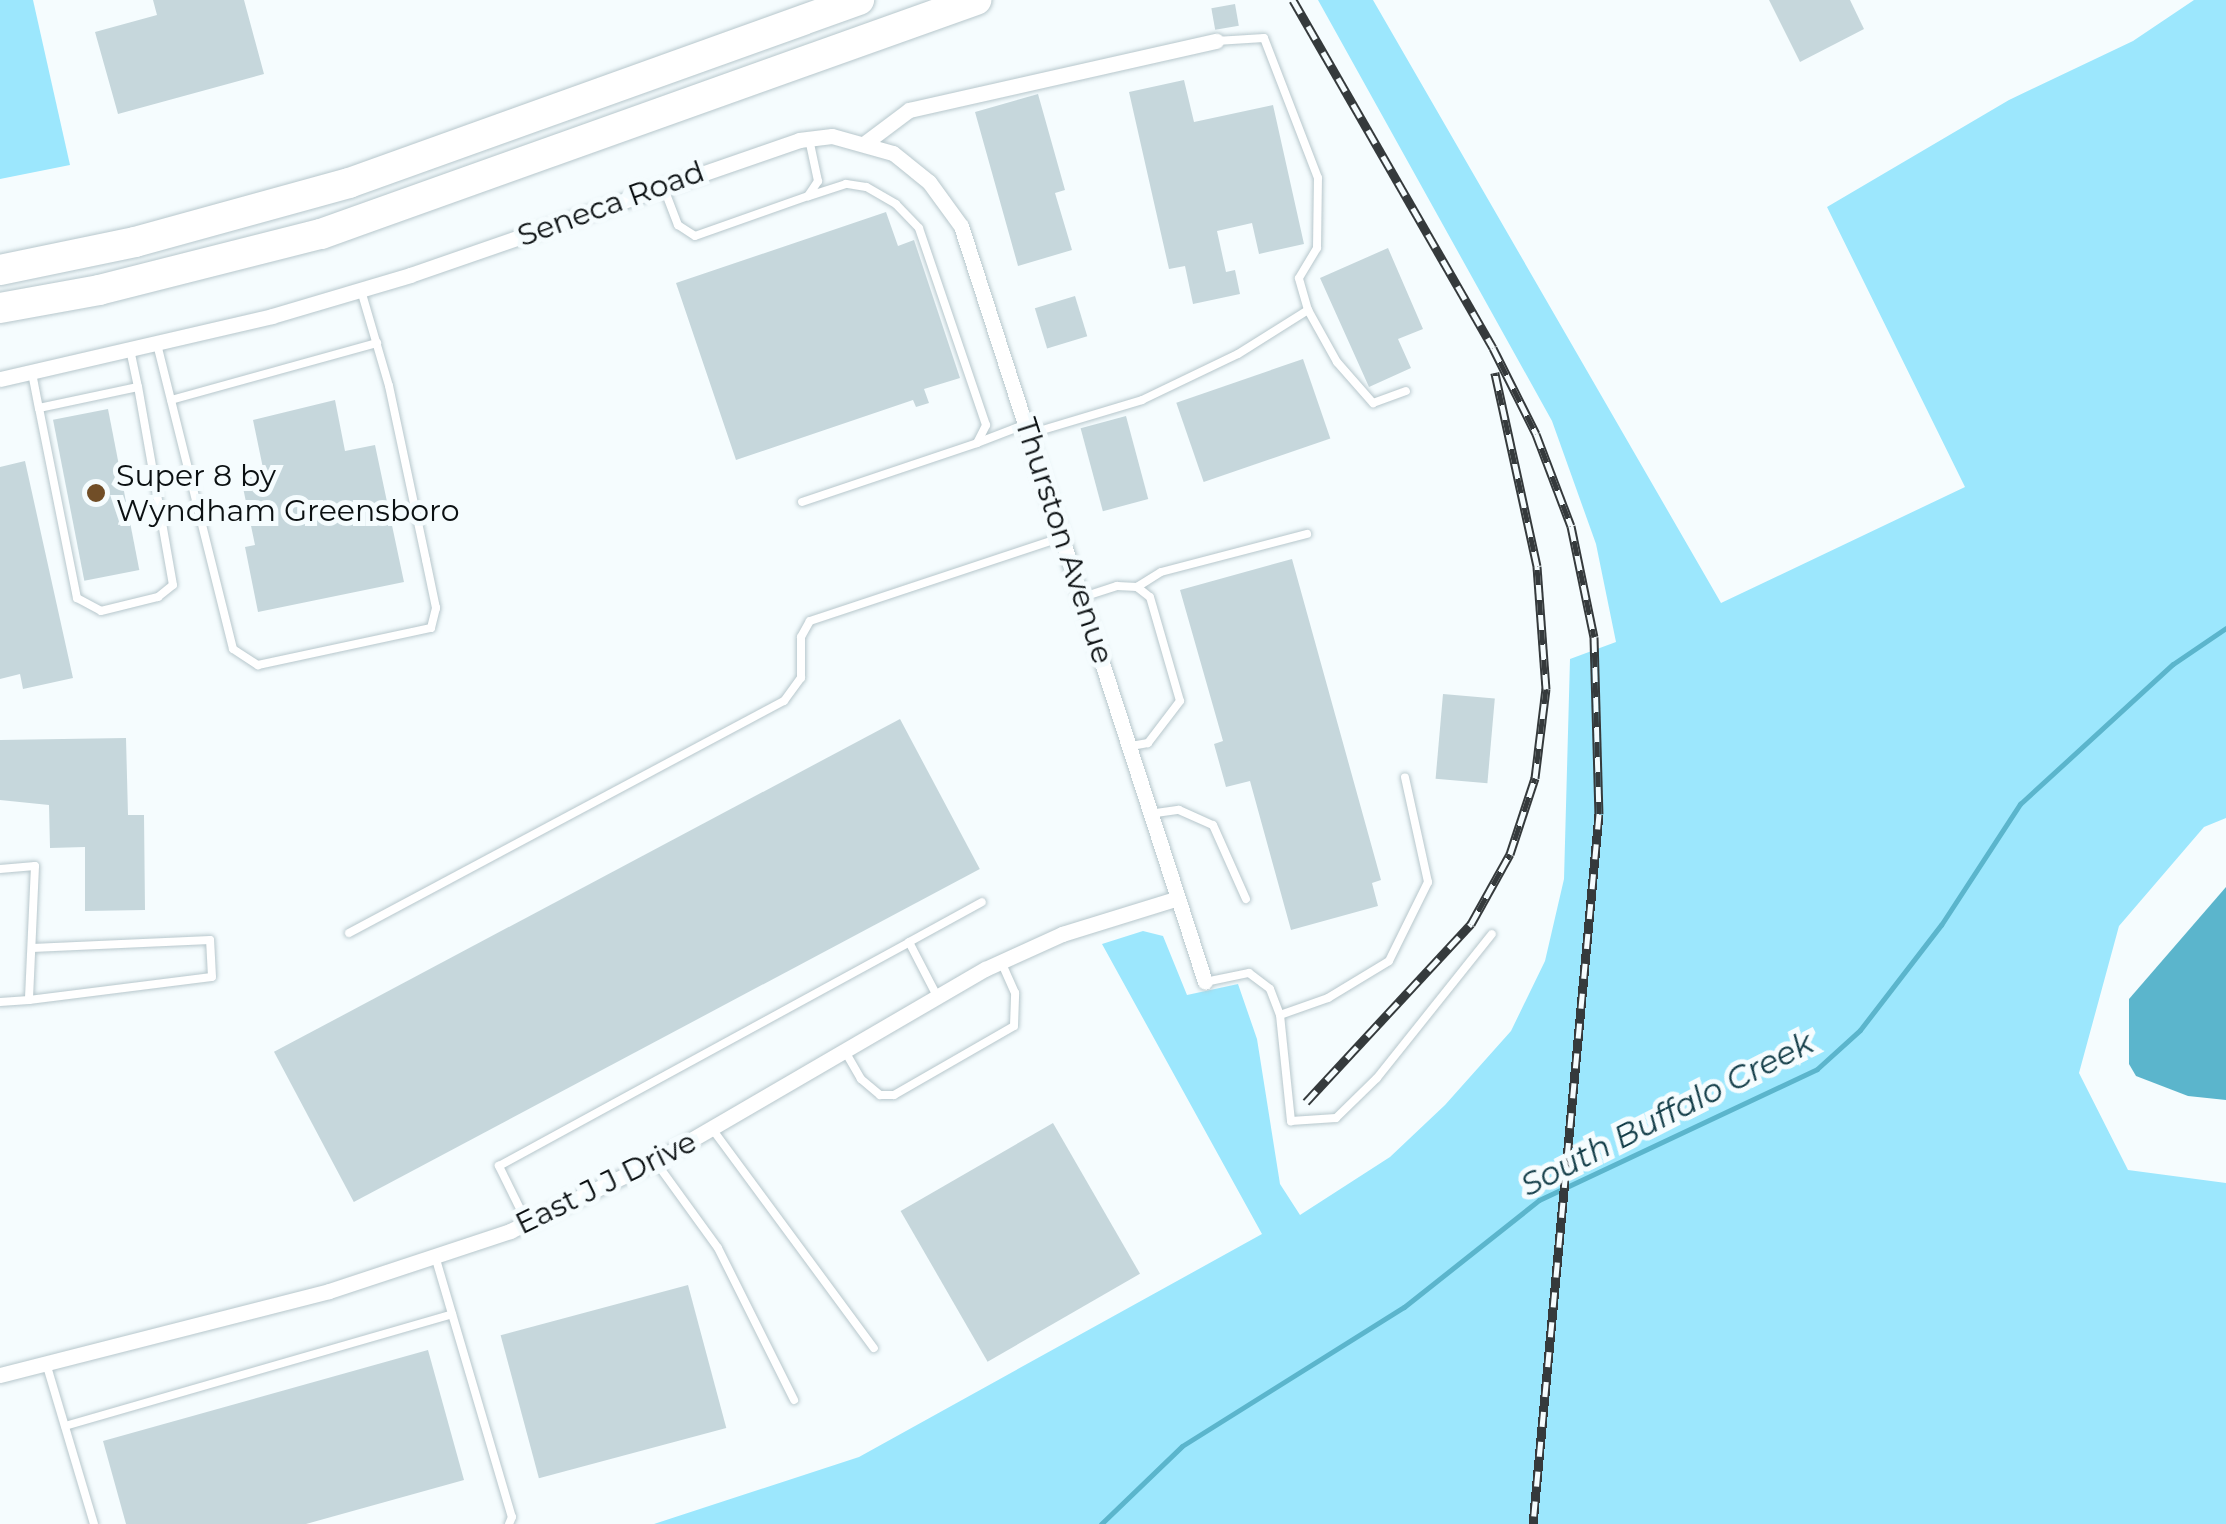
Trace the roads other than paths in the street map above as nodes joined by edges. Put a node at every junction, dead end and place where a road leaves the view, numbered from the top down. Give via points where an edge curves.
1 (859, 0) edge
2 (976, 0) edge
3 (1216, 41) joint
4 (809, 139) junction
5 (865, 143) junction
6 (663, 186) junction
7 (808, 196) junction
8 (0, 270) edge
9 (361, 290) junction
10 (0, 308) edge
11 (1308, 310) junction
12 (377, 343) junction
13 (157, 344) junction
14 (130, 350) junction
15 (32, 373) junction
16 (0, 379) edge
17 (138, 388) junction
18 (1406, 391) dead end
19 (171, 400) junction
20 (39, 408) junction
21 (1028, 429) junction
22 (977, 443) junction
23 (802, 502) dead end
24 (1307, 534) dead end
25 (1063, 537) junction
26 (1137, 588) junction
27 (1083, 598) junction
28 (1129, 747) junction
29 (1405, 776) dead end
30 (1149, 814) junction
31 (0, 869) edge
32 (1175, 899) junction
33 (1246, 899) dead end
34 (982, 902) dead end
35 (349, 934) dead end
36 (1492, 934) dead end
37 (909, 942) junction
38 (32, 948) junction
39 (1001, 962) junction
40 (1205, 982) joint
41 (938, 998) junction
42 (30, 1000) junction
43 (0, 1002) edge
44 (1280, 1016) junction
45 (846, 1053) junction
46 (713, 1130) junction
47 (656, 1162) junction
48 (527, 1222) junction
49 (435, 1256) junction
50 (452, 1314) junction
51 (874, 1348) dead end
52 (46, 1363) junction
53 (0, 1375) edge
54 (794, 1400) dead end
55 (65, 1426) junction
56 (94, 1524) edge
57 (508, 1524) edge

1 - 8 highway via 349,182 135,242
2 - 10 highway via 322,234
3 - 5 street via 909,110
3 - 11 lane via 1264,38 1318,178 1316,248 1299,278
4 - 5 street, Seneca Road
4 - 6 street, Seneca Road
4 - 7 lane via 818,181
5 - 21 street, Thurston Avenue via 893,153 930,182 962,226
6 - 7 lane via 678,226 694,236
6 - 9 street, Seneca Road
7 - 22 lane via 846,184 866,187 919,228 986,425
9 - 12 lane
9 - 13 street, Seneca Road
11 - 18 lane via 1338,362 1373,403
11 - 21 lane via 1238,354 1142,400
12 - 19 lane
12 - 19 lane via 436,608 431,628 258,665 233,649
13 - 14 street, Seneca Road
13 - 19 lane
14 - 15 street, Seneca Road
14 - 17 lane
15 - 16 street, Seneca Road
15 - 20 lane
17 - 20 lane
17 - 20 lane via 173,586 158,598 102,611 77,598
21 - 22 lane
21 - 25 street, Thurston Avenue
22 - 23 lane
24 - 26 lane via 1161,572
25 - 27 street, Thurston Avenue
25 - 35 lane via 810,622 801,637 801,678 784,701
26 - 27 lane via 1116,586
26 - 28 lane via 1150,598 1180,702 1148,742
27 - 28 street, Thurston Avenue
28 - 30 street, Thurston Avenue
29 - 44 lane via 1428,882 1416,917 1388,960 1328,998
30 - 32 street, Thurston Avenue
30 - 33 lane via 1179,810 1213,825
31 - 38 lane via 35,866
32 - 39 street, East J J Drive via 1062,934
32 - 40 street, Thurston Avenue
34 - 37 lane
36 - 44 lane via 1377,1078 1336,1118 1291,1121
37 - 41 lane
37 - 48 lane via 499,1166
38 - 42 lane
38 - 42 lane via 210,940 212,977
39 - 41 street, East J J Drive
39 - 45 lane via 1014,993 1014,1026 894,1095 880,1095 861,1080
40 - 44 lane via 1249,973 1270,989
41 - 45 street, East J J Drive
42 - 43 lane
45 - 46 street, East J J Drive
46 - 47 street, East J J Drive
46 - 51 lane
47 - 48 street, East J J Drive
47 - 54 lane via 718,1248
48 - 49 street, East J J Drive
49 - 50 lane
49 - 52 street, East J J Drive
50 - 55 lane
50 - 57 lane via 512,1517
52 - 53 street, East J J Drive
52 - 55 lane
55 - 56 lane

